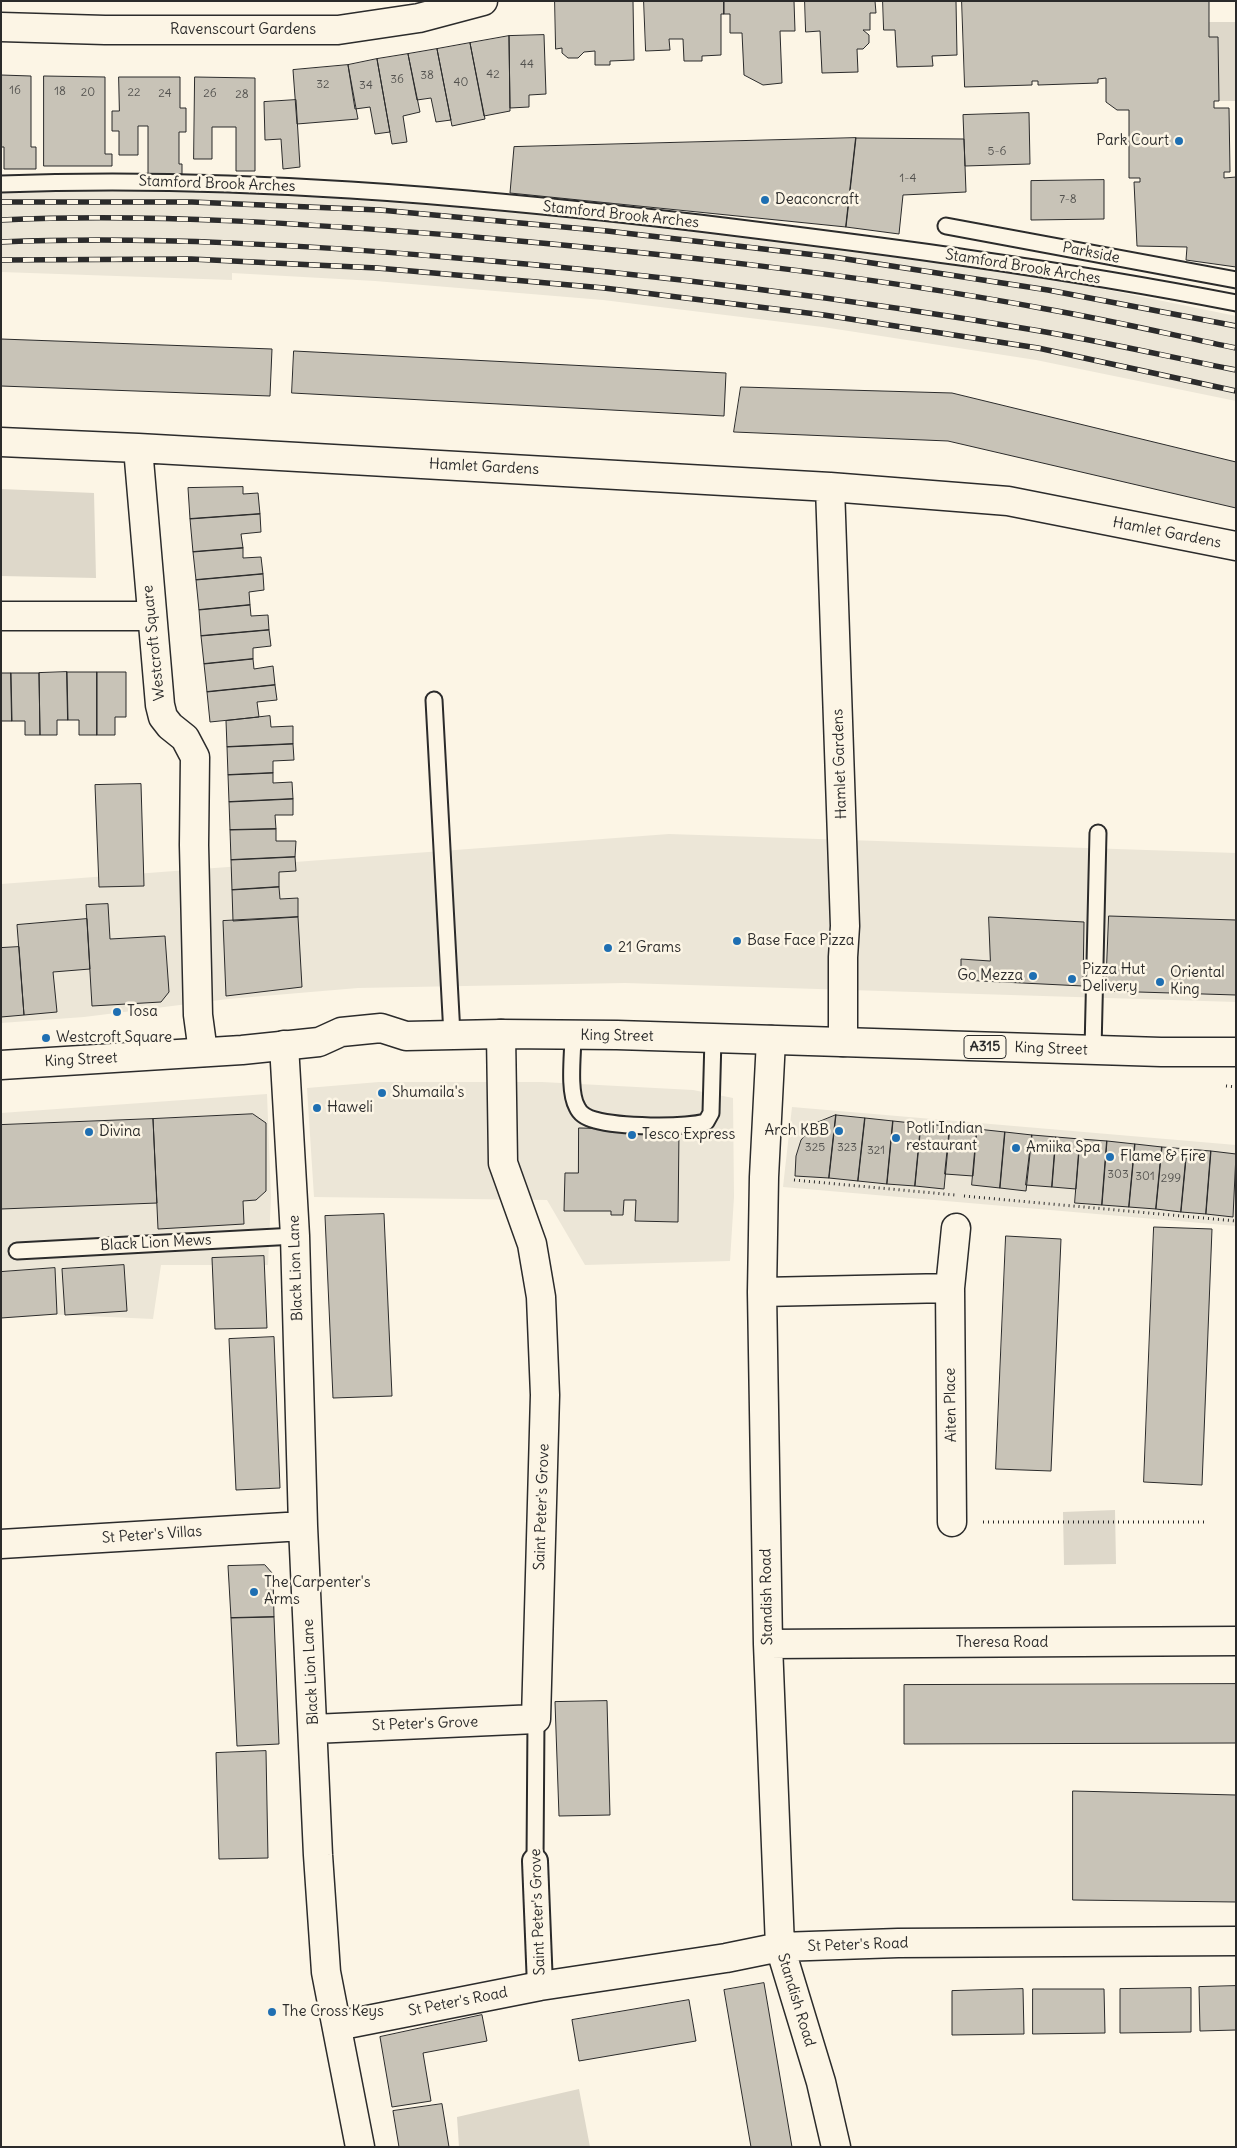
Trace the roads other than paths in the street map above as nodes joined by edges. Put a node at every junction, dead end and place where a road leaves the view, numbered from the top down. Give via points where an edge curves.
1 (482, 1) edge
2 (1, 27) edge
3 (1, 184) edge
4 (946, 226) dead end
5 (1236, 280) edge
6 (1236, 303) edge
7 (1, 442) edge
8 (138, 448) junction
9 (830, 486) junction
10 (1236, 546) edge
11 (1, 616) edge
12 (151, 616) junction
13 (434, 700) dead end
14 (1098, 833) dead end
15 (501, 1034) junction
16 (452, 1035) junction
17 (573, 1035) junction
18 (713, 1038) junction
19 (771, 1040) junction
20 (843, 1042) junction
21 (284, 1045) junction
22 (1093, 1050) junction
23 (203, 1052) junction
24 (1236, 1052) edge
25 (1, 1065) edge
26 (956, 1228) dead end
27 (295, 1236) junction
28 (17, 1251) dead end
29 (950, 1288) junction
30 (762, 1292) junction
31 (952, 1522) road end
32 (303, 1526) junction
33 (1, 1544) edge
34 (1236, 1641) edge
35 (768, 1644) junction
36 (536, 1719) junction
37 (313, 1728) junction
38 (535, 1861) joint
39 (1236, 1941) edge
40 (780, 1947) junction
41 (540, 1986) junction
42 (337, 2026) junction
43 (360, 2147) edge
44 (836, 2147) edge

1 - 2 street, Ravenscourt Gardens via 419,18 338,30
3 - 6 lane, Stamford Brook Arches via 201,182 376,191 601,212 969,258
4 - 5 lane, Parkside
7 - 8 street
8 - 9 street, Hamlet Gardens
8 - 12 street, Westcroft Square
9 - 10 street, Hamlet Gardens via 1008,501
9 - 20 street, Hamlet Gardens via 845,926
11 - 12 street
12 - 23 street, Westcroft Square via 163,717 185,738 195,757 198,1015
13 - 16 lane
14 - 22 lane
15 - 16 street, King Street / A315
15 - 17 street, King Street / A315
15 - 36 street, Saint Peter's Grove via 502,1157 532,1244 541,1297 545,1395
16 - 21 street, King Street / A315 via 406,1036 381,1028 341,1032 319,1042
17 - 18 street, King Street / A315
17 - 18 lane via 573,1099 578,1110 595,1120 632,1124 694,1125 706,1122 711,1113
18 - 19 street, King Street / A315
19 - 20 street, King Street / A315
19 - 30 street, Standish Road
20 - 22 street, King Street / A315
21 - 23 street, King Street / A315
21 - 27 street, Black Lion Lane
22 - 24 street, King Street / A315
23 - 25 street, King Street / A315
26 - 29 street, Aiten Place
27 - 28 lane, Black Lion Mews
27 - 32 street, Black Lion Lane
29 - 30 street
29 - 31 street, Aiten Place
30 - 35 street, Standish Road
32 - 33 street, St Peter's Villas
32 - 37 street, Black Lion Lane
34 - 35 street, Theresa Road
35 - 40 street, Standish Road
36 - 37 street, St Peter's Grove
36 - 38 lane, Saint Peter's Grove
37 - 42 street, Black Lion Lane via 326,1972
38 - 41 street, Saint Peter's Grove
39 - 40 street, St Peter's Road
40 - 41 street, St Peter's Road
40 - 44 street, Standish Road via 821,2082
41 - 42 street, St Peter's Road
42 - 43 street, Black Lion Lane

